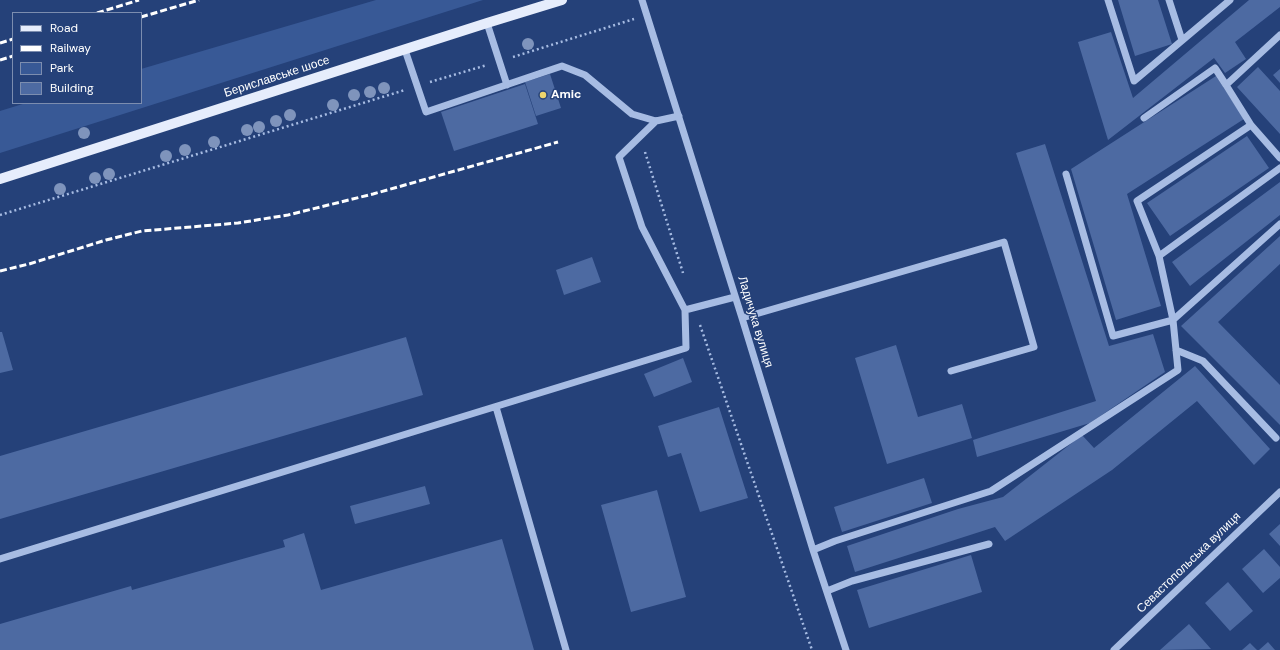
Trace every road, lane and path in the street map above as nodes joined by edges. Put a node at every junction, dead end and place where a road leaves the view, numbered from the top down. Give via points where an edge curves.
1 (562, 0) edge
2 (642, 0) edge
3 (1108, 0) edge
4 (1169, 0) edge
5 (1230, 0) edge
6 (647, 15) junction
7 (487, 23) junction
8 (1280, 35) edge
9 (1182, 40) junction
10 (405, 50) junction
11 (500, 61) junction
12 (508, 85) junction
13 (1226, 85) junction
14 (417, 86) junction
15 (679, 116) junction
16 (1144, 118) dead end
17 (656, 121) junction
18 (1251, 125) junction
19 (640, 136) junction
20 (1280, 158) edge
21 (1280, 168) edge
22 (1066, 174) dead end
23 (0, 179) edge
24 (0, 215) edge
25 (1280, 224) edge
26 (1159, 256) junction
27 (685, 278) dead end
28 (736, 297) junction
29 (694, 308) junction
30 (684, 310) junction
31 (742, 318) junction
32 (1173, 320) junction
33 (1176, 350) junction
34 (951, 371) dead end
35 (496, 407) junction
36 (1276, 438) dead end
37 (1280, 492) edge
38 (989, 544) dead end
39 (813, 550) junction
40 (0, 559) edge
41 (827, 591) junction
42 (566, 650) edge
43 (812, 650) edge
44 (846, 650) edge
45 (1114, 650) edge

1 - 7 main road, Бериславське шосе
2 - 6 street, Ладичука вулиця
3 - 9 street via 1134,81
4 - 9 street
5 - 9 street
6 - 11 path
6 - 15 street, Ладичука вулиця
7 - 10 main road, Бериславське шосе
7 - 11 street
8 - 13 street
10 - 14 street
10 - 23 main road, Бериславське шосе
11 - 12 street
11 - 14 path
12 - 14 street via 426,112
12 - 17 street via 562,66 585,75 632,114
13 - 16 street via 1215,68
13 - 18 street
14 - 24 path
15 - 17 street
15 - 28 street, Ладичука вулиця
17 - 19 street
18 - 20 street
18 - 26 street via 1138,201
19 - 27 path
19 - 30 street via 619,157 642,227
21 - 26 street
22 - 32 street via 1113,336
25 - 32 street
26 - 32 street
28 - 29 street
28 - 31 street, Ладичука вулиця
29 - 30 street
29 - 43 path
30 - 35 street via 686,348
31 - 34 street via 1004,242 1034,347
31 - 39 street, Ладичука вулиця
32 - 33 street
33 - 36 street via 1203,361
33 - 39 street via 1178,370 991,491
35 - 40 street
35 - 42 street
37 - 45 street, Севастопольська вулиця
38 - 41 street via 852,581
39 - 41 street, Ладичука вулиця
41 - 44 street, Ладичука вулиця

